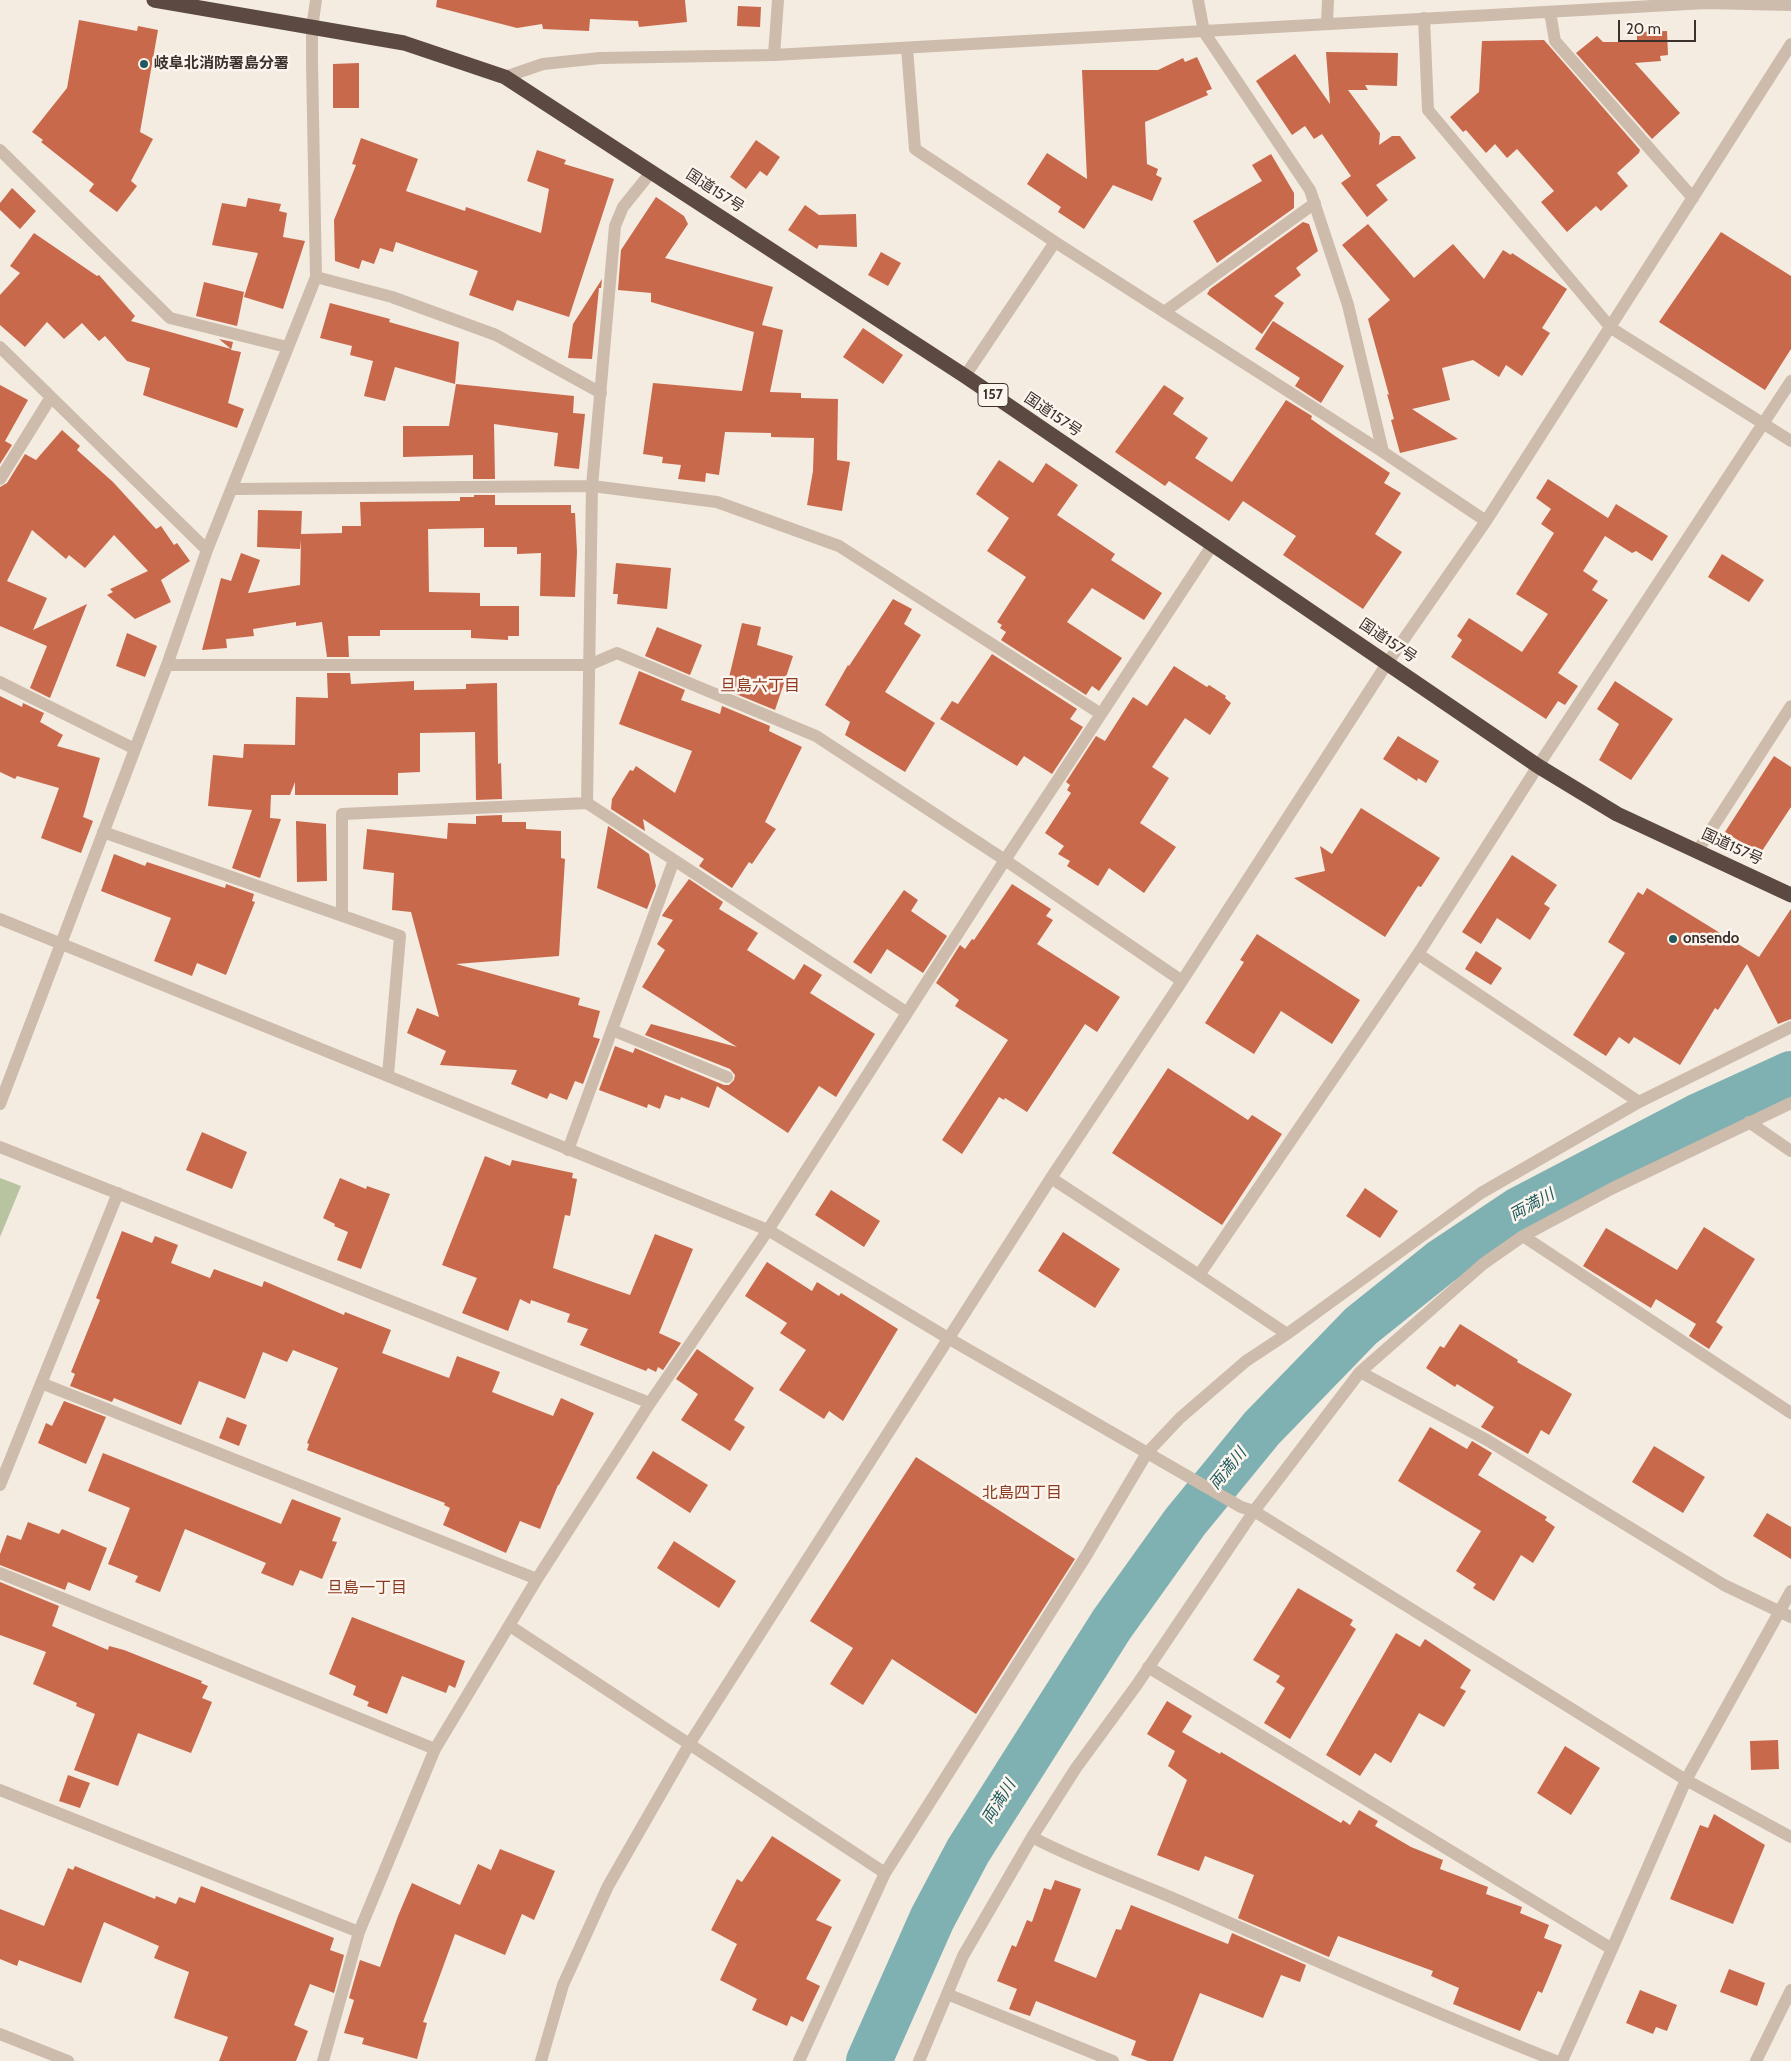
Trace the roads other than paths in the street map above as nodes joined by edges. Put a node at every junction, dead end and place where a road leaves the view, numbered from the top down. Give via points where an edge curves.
1 (154, 0) edge
2 (316, 0) edge
3 (778, 0) edge
4 (1198, 0) edge
5 (1328, 0) edge
6 (1706, 2) edge
7 (1791, 5) edge
8 (1550, 12) junction
9 (1424, 18) junction
10 (1328, 23) junction
11 (312, 28) junction
12 (1204, 32) junction
13 (1791, 44) edge
14 (907, 48) junction
15 (774, 54) junction
16 (505, 77) junction
17 (0, 150) edge
18 (652, 171) junction
19 (1693, 198) junction
20 (1315, 203) junction
21 (1055, 242) junction
22 (316, 277) junction
23 (1164, 312) junction
24 (1611, 328) junction
25 (0, 347) edge
26 (287, 347) junction
27 (965, 376) junction
28 (1791, 380) edge
29 (601, 393) junction
30 (51, 397) junction
31 (1763, 423) junction
32 (1791, 441) edge
33 (1383, 452) junction
34 (0, 479) edge
35 (592, 486) junction
36 (232, 489) junction
37 (1486, 521) junction
38 (1213, 544) junction
39 (207, 550) junction
40 (1388, 662) junction
41 (167, 665) junction
42 (589, 665) junction
43 (0, 682) edge
44 (1791, 706) edge
45 (1101, 714) junction
46 (135, 749) junction
47 (1538, 766) junction
48 (588, 803) junction
49 (103, 832) junction
50 (1698, 850) junction
51 (674, 860) junction
52 (1005, 860) junction
53 (1791, 895) edge
54 (342, 916) junction
55 (0, 919) edge
56 (60, 942) junction
57 (1418, 954) junction
58 (1182, 981) junction
59 (906, 1012) junction
60 (1791, 1027) edge
61 (612, 1030) junction
62 (388, 1076) junction
63 (727, 1077) dead end
64 (1639, 1102) junction
65 (1791, 1103) edge
66 (0, 1104) edge
67 (1749, 1122) junction
68 (0, 1147) edge
69 (568, 1150) junction
70 (1791, 1151) edge
71 (1051, 1178) junction
72 (118, 1193) junction
73 (768, 1230) junction
74 (1523, 1236) junction
75 (1199, 1275) junction
76 (1287, 1334) junction
77 (948, 1338) junction
78 (1360, 1372) junction
79 (41, 1383) junction
80 (650, 1402) junction
81 (1791, 1413) edge
82 (1147, 1453) junction
83 (0, 1485) edge
84 (1254, 1511) junction
85 (0, 1573) edge
86 (537, 1579) junction
87 (1791, 1591) edge
88 (1785, 1614) edge
89 (510, 1626) junction
90 (1148, 1667) junction
91 (690, 1743) junction
92 (435, 1749) junction
93 (1686, 1780) junction
94 (0, 1790) edge
95 (1791, 1836) edge
96 (1032, 1837) junction
97 (885, 1873) junction
98 (359, 1932) junction
99 (1612, 1949) junction
100 (1791, 1990) edge
101 (947, 1994) junction
102 (0, 2034) edge
103 (68, 2061) edge
104 (323, 2061) edge
105 (541, 2061) edge
106 (799, 2061) edge
107 (919, 2061) edge
108 (1113, 2061) edge
109 (1556, 2061) edge
110 (1562, 2061) edge
111 (1756, 2061) edge

1 - 11 highway, 国道157号 / 157
2 - 11 street
3 - 15 street
4 - 12 street
5 - 10 street
6 - 7 street
6 - 8 street
8 - 9 street
8 - 19 street via 1556,41
9 - 10 street
9 - 24 street via 1428,110
10 - 12 street
11 - 16 highway, 国道157号 / 157 via 404,43
11 - 22 street
12 - 14 street
12 - 20 street via 1310,190
13 - 19 street
14 - 15 street
14 - 21 street via 914,149
15 - 16 street via 600,58 543,64
16 - 18 highway, 国道157号 / 157
17 - 26 street via 170,318
18 - 27 highway, 国道157号 / 157
18 - 29 street via 624,207 616,226
19 - 24 street
20 - 23 street
20 - 33 street via 1348,305
21 - 23 street
21 - 27 street
22 - 26 street
22 - 29 street via 392,296 496,335
23 - 33 street
24 - 31 street
24 - 37 street
25 - 30 street
26 - 36 street
27 - 38 highway, 国道157号 / 157
28 - 31 street
29 - 35 street
30 - 34 street
30 - 39 street
31 - 32 street
31 - 47 street
33 - 37 street
35 - 36 street
35 - 42 street
35 - 45 street via 717,502 839,546
36 - 39 street
37 - 40 street
38 - 40 highway, 国道157号 / 157
38 - 45 street
39 - 41 street
40 - 47 highway, 国道157号 / 157
40 - 58 street
41 - 42 street
41 - 46 street
42 - 48 street
42 - 52 street via 617,653 816,736
43 - 46 street
44 - 50 street
45 - 52 street
46 - 49 street
47 - 50 highway, 国道157号 / 157 via 1617,814
47 - 57 street
48 - 51 street
48 - 54 street via 342,814
49 - 54 street
49 - 56 street
50 - 53 highway, 国道157号 / 157
51 - 59 street
51 - 61 street
52 - 58 street
52 - 59 street
54 - 62 street via 400,936
55 - 56 street
56 - 62 street
56 - 66 street
57 - 64 street
57 - 75 street
58 - 71 street
59 - 73 street
60 - 64 street
61 - 63 street
61 - 69 street
62 - 69 street
64 - 76 street via 1481,1193
65 - 67 street
67 - 70 street
67 - 74 street
68 - 72 street
69 - 73 street
71 - 75 street
71 - 77 street
72 - 79 street
72 - 80 street
73 - 77 street
73 - 80 street
74 - 78 street via 1483,1264
74 - 81 street
75 - 76 street
76 - 82 street via 1246,1361 1180,1418
77 - 82 street
77 - 91 street
78 - 84 street
78 - 88 street via 1487,1440 1692,1567
79 - 83 street
79 - 86 street
80 - 86 street
82 - 84 street via 1241,1507
82 - 97 street via 1086,1556
84 - 90 street
84 - 93 street
85 - 92 street
86 - 89 street
87 - 88 street
88 - 93 street
89 - 91 street
89 - 92 street
90 - 96 street via 1076,1768
90 - 99 street
91 - 97 street
91 - 105 street via 608,1886 564,1985
92 - 98 street
93 - 95 street
93 - 99 street
94 - 98 street
96 - 101 street via 963,1956
96 - 109 street via 1066,1855 1158,1891 1420,2007
97 - 106 street
98 - 104 street
99 - 110 street
100 - 111 street
101 - 107 street
101 - 108 street
102 - 103 street

